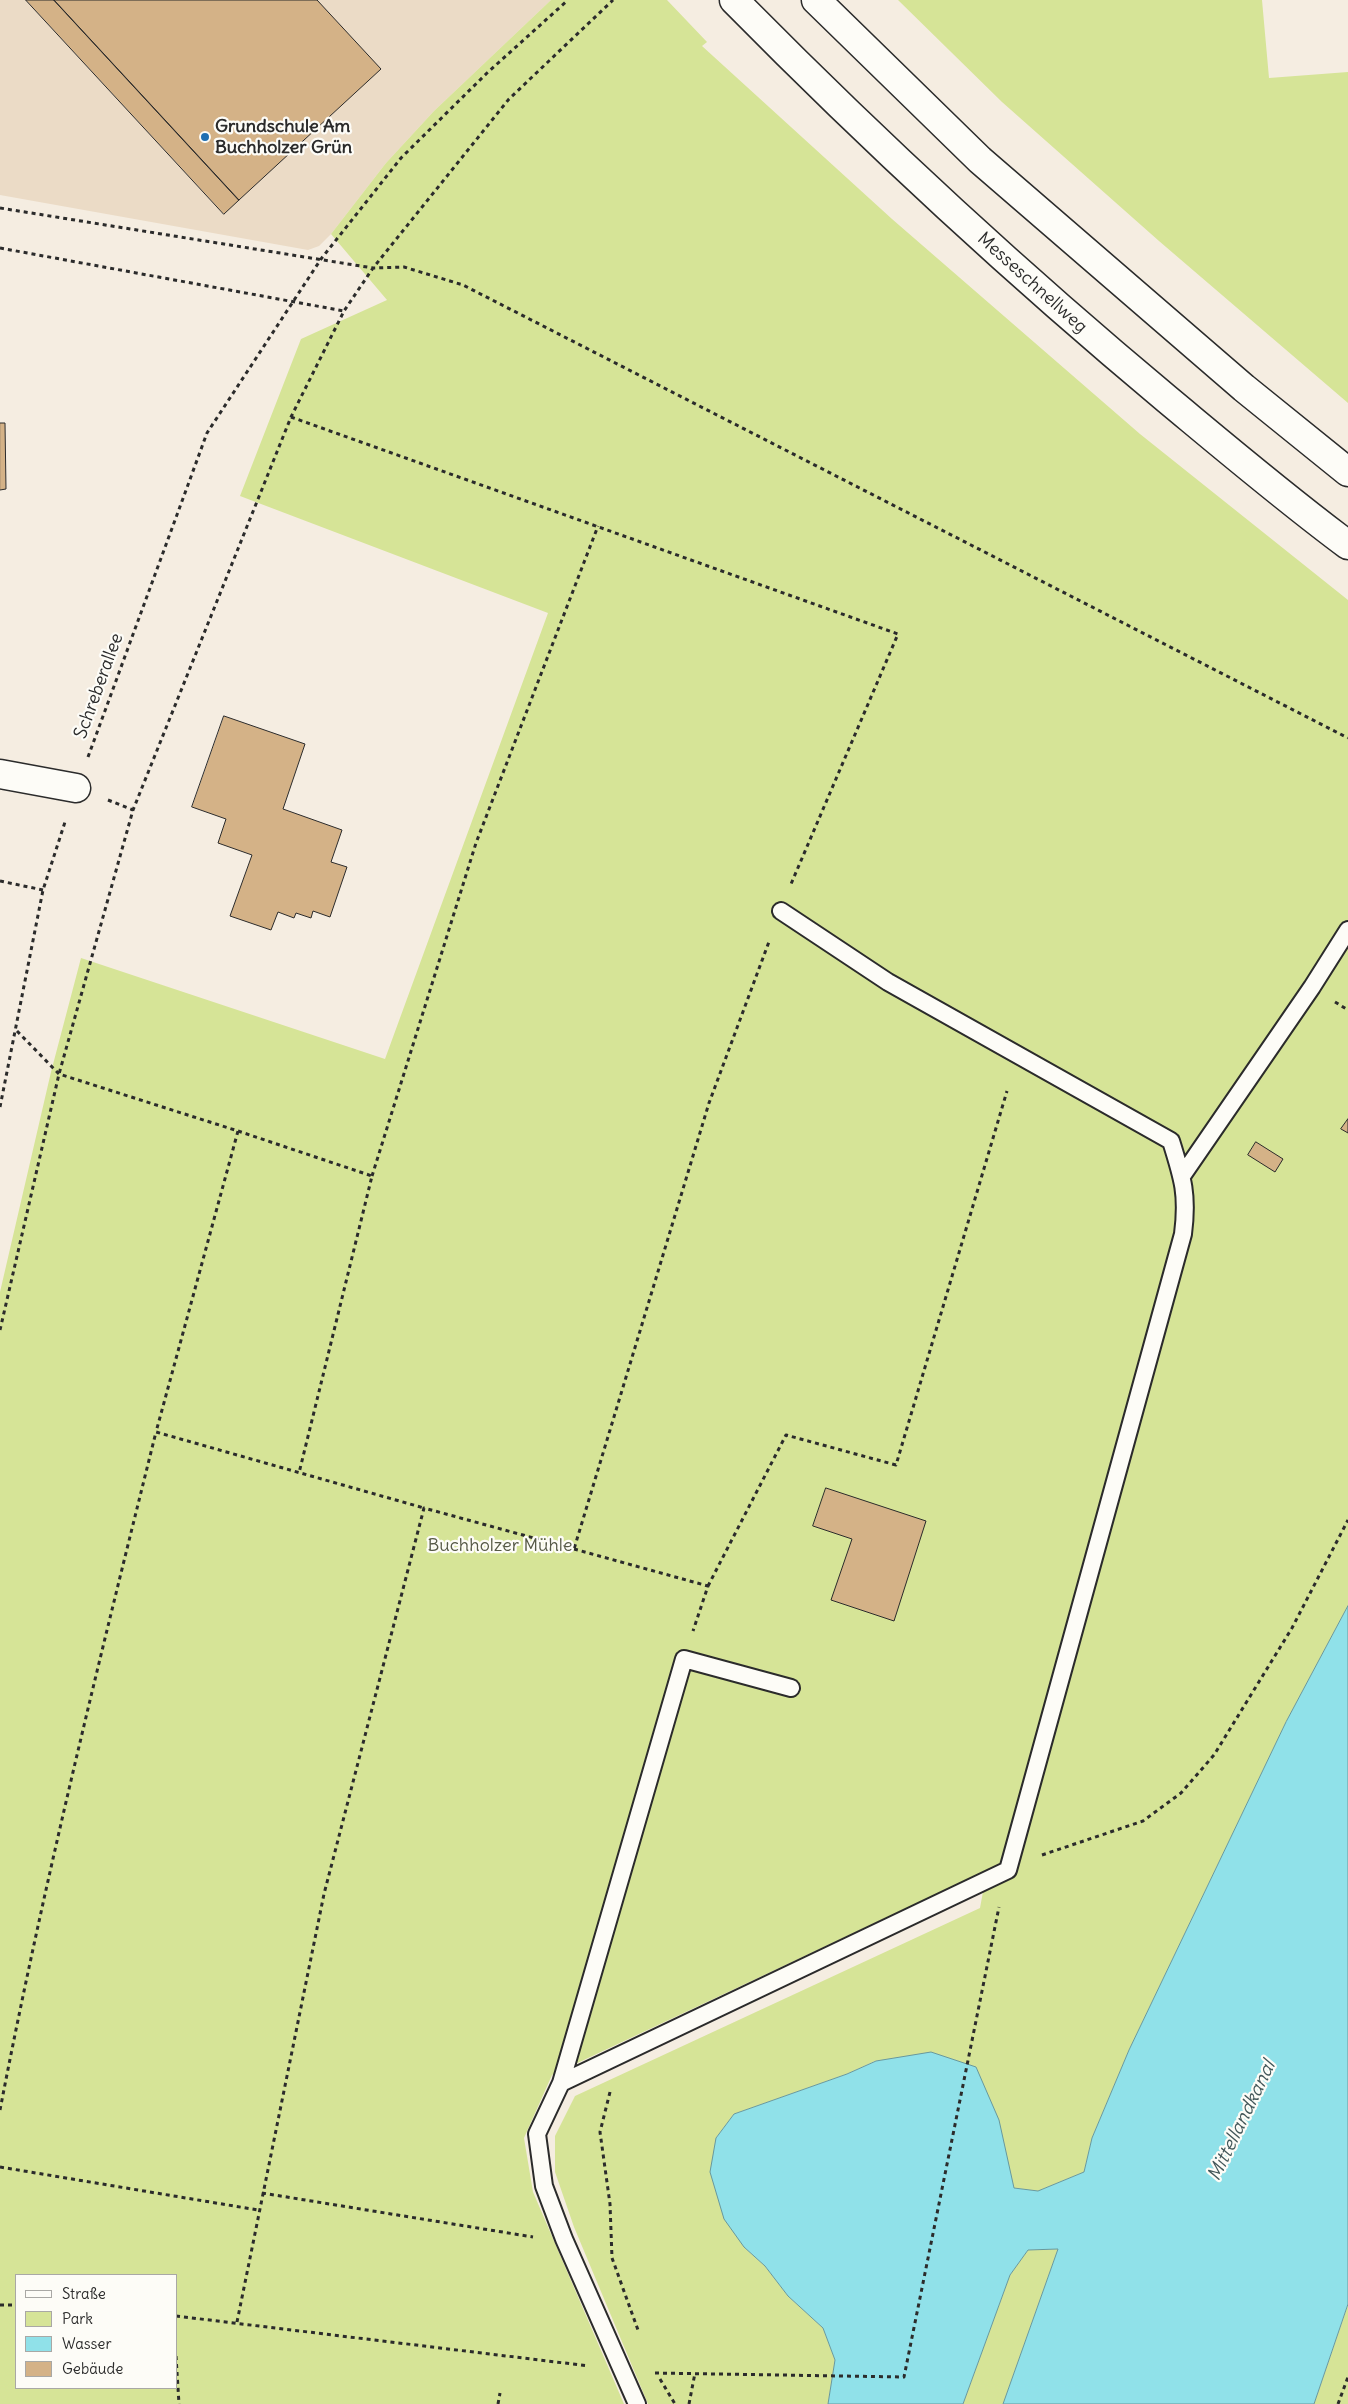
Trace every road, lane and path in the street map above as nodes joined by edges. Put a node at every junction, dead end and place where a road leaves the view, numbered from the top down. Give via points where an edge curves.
1 (568, 0) edge
2 (613, 0) edge
3 (734, 0) edge
4 (823, 8) edge
5 (0, 208) edge
6 (0, 248) edge
7 (321, 258) junction
8 (373, 268) junction
9 (293, 301) junction
10 (344, 311) junction
11 (291, 417) junction
12 (1348, 472) edge
13 (598, 526) junction
14 (1348, 545) edge
15 (1348, 738) edge
16 (0, 774) edge
17 (76, 788) junction
18 (0, 880) edge
19 (43, 890) junction
20 (781, 911) junction
21 (1348, 930) edge
22 (16, 1030) junction
23 (60, 1074) junction
24 (1007, 1090) dead end
25 (0, 1107) edge
26 (238, 1131) junction
27 (372, 1176) junction
28 (1182, 1176) junction
29 (0, 1330) edge
30 (156, 1432) junction
31 (299, 1473) junction
32 (424, 1508) junction
33 (1348, 1520) edge
34 (574, 1549) junction
35 (708, 1586) junction
36 (684, 1659) junction
37 (791, 1688) dead end
38 (1008, 1870) junction
39 (618, 2055) junction
40 (561, 2083) junction
41 (0, 2110) edge
42 (0, 2167) edge
43 (262, 2194) junction
44 (258, 2210) junction
45 (564, 2239) junction
46 (0, 2305) edge
47 (15, 2305) edge
48 (178, 2316) edge
49 (237, 2322) junction
50 (640, 2334) dead end
51 (653, 2365) dead end
52 (623, 2370) junction
53 (656, 2373) junction
54 (695, 2373) junction
55 (1348, 2377) edge
56 (178, 2388) edge
57 (500, 2392) dead end
58 (179, 2404) edge
59 (498, 2404) edge
60 (637, 2404) edge
61 (675, 2404) edge
62 (689, 2404) edge
63 (1338, 2404) edge

1 - 7 path, Schreberallee via 487,73 401,158
2 - 8 path via 509,98
3 - 14 main road, Messeschnellweg via 945,205 1082,328
4 - 12 main road via 980,160 1206,356
5 - 7 path
6 - 9 path
7 - 8 path
7 - 9 path, Schreberallee
8 - 10 path
8 - 15 path via 404,267 463,285
9 - 10 path
9 - 17 path, Schreberallee via 207,433
10 - 11 path
11 - 13 path
11 - 23 path via 133,810
13 - 20 path via 898,634
13 - 27 path via 476,843
16 - 17 main road
17 - 19 path, Schreberallee
18 - 19 path
19 - 22 path, Schreberallee
20 - 28 lane via 888,982 1171,1142
20 - 34 path via 709,1103
21 - 28 lane
22 - 23 path
22 - 25 path, Schreberallee
23 - 26 path
23 - 29 path
24 - 35 path via 896,1465 786,1435
26 - 27 path
26 - 30 path
27 - 31 path
28 - 38 lane via 1187,1205 1183,1234
30 - 31 path
30 - 41 path via 86,1709 28,1966
31 - 32 path
32 - 34 path
32 - 43 path via 324,1894
33 - 38 path via 1277,1653 1214,1755 1180,1793 1144,1821 1031,1859
34 - 35 path
35 - 36 path
36 - 37 lane
36 - 40 lane
38 - 39 lane
38 - 54 path via 971,2036 904,2377
39 - 40 lane
39 - 50 path via 600,2132 610,2204 612,2258
40 - 45 lane via 537,2134 544,2186
42 - 44 path
43 - 44 path
43 - 45 path via 524,2237
44 - 49 path
45 - 52 lane
46 - 47 path
48 - 49 path
49 - 52 path
51 - 53 path
52 - 53 path
52 - 60 lane
53 - 54 path
53 - 61 path
54 - 62 path
55 - 63 path
56 - 58 path
57 - 59 path

